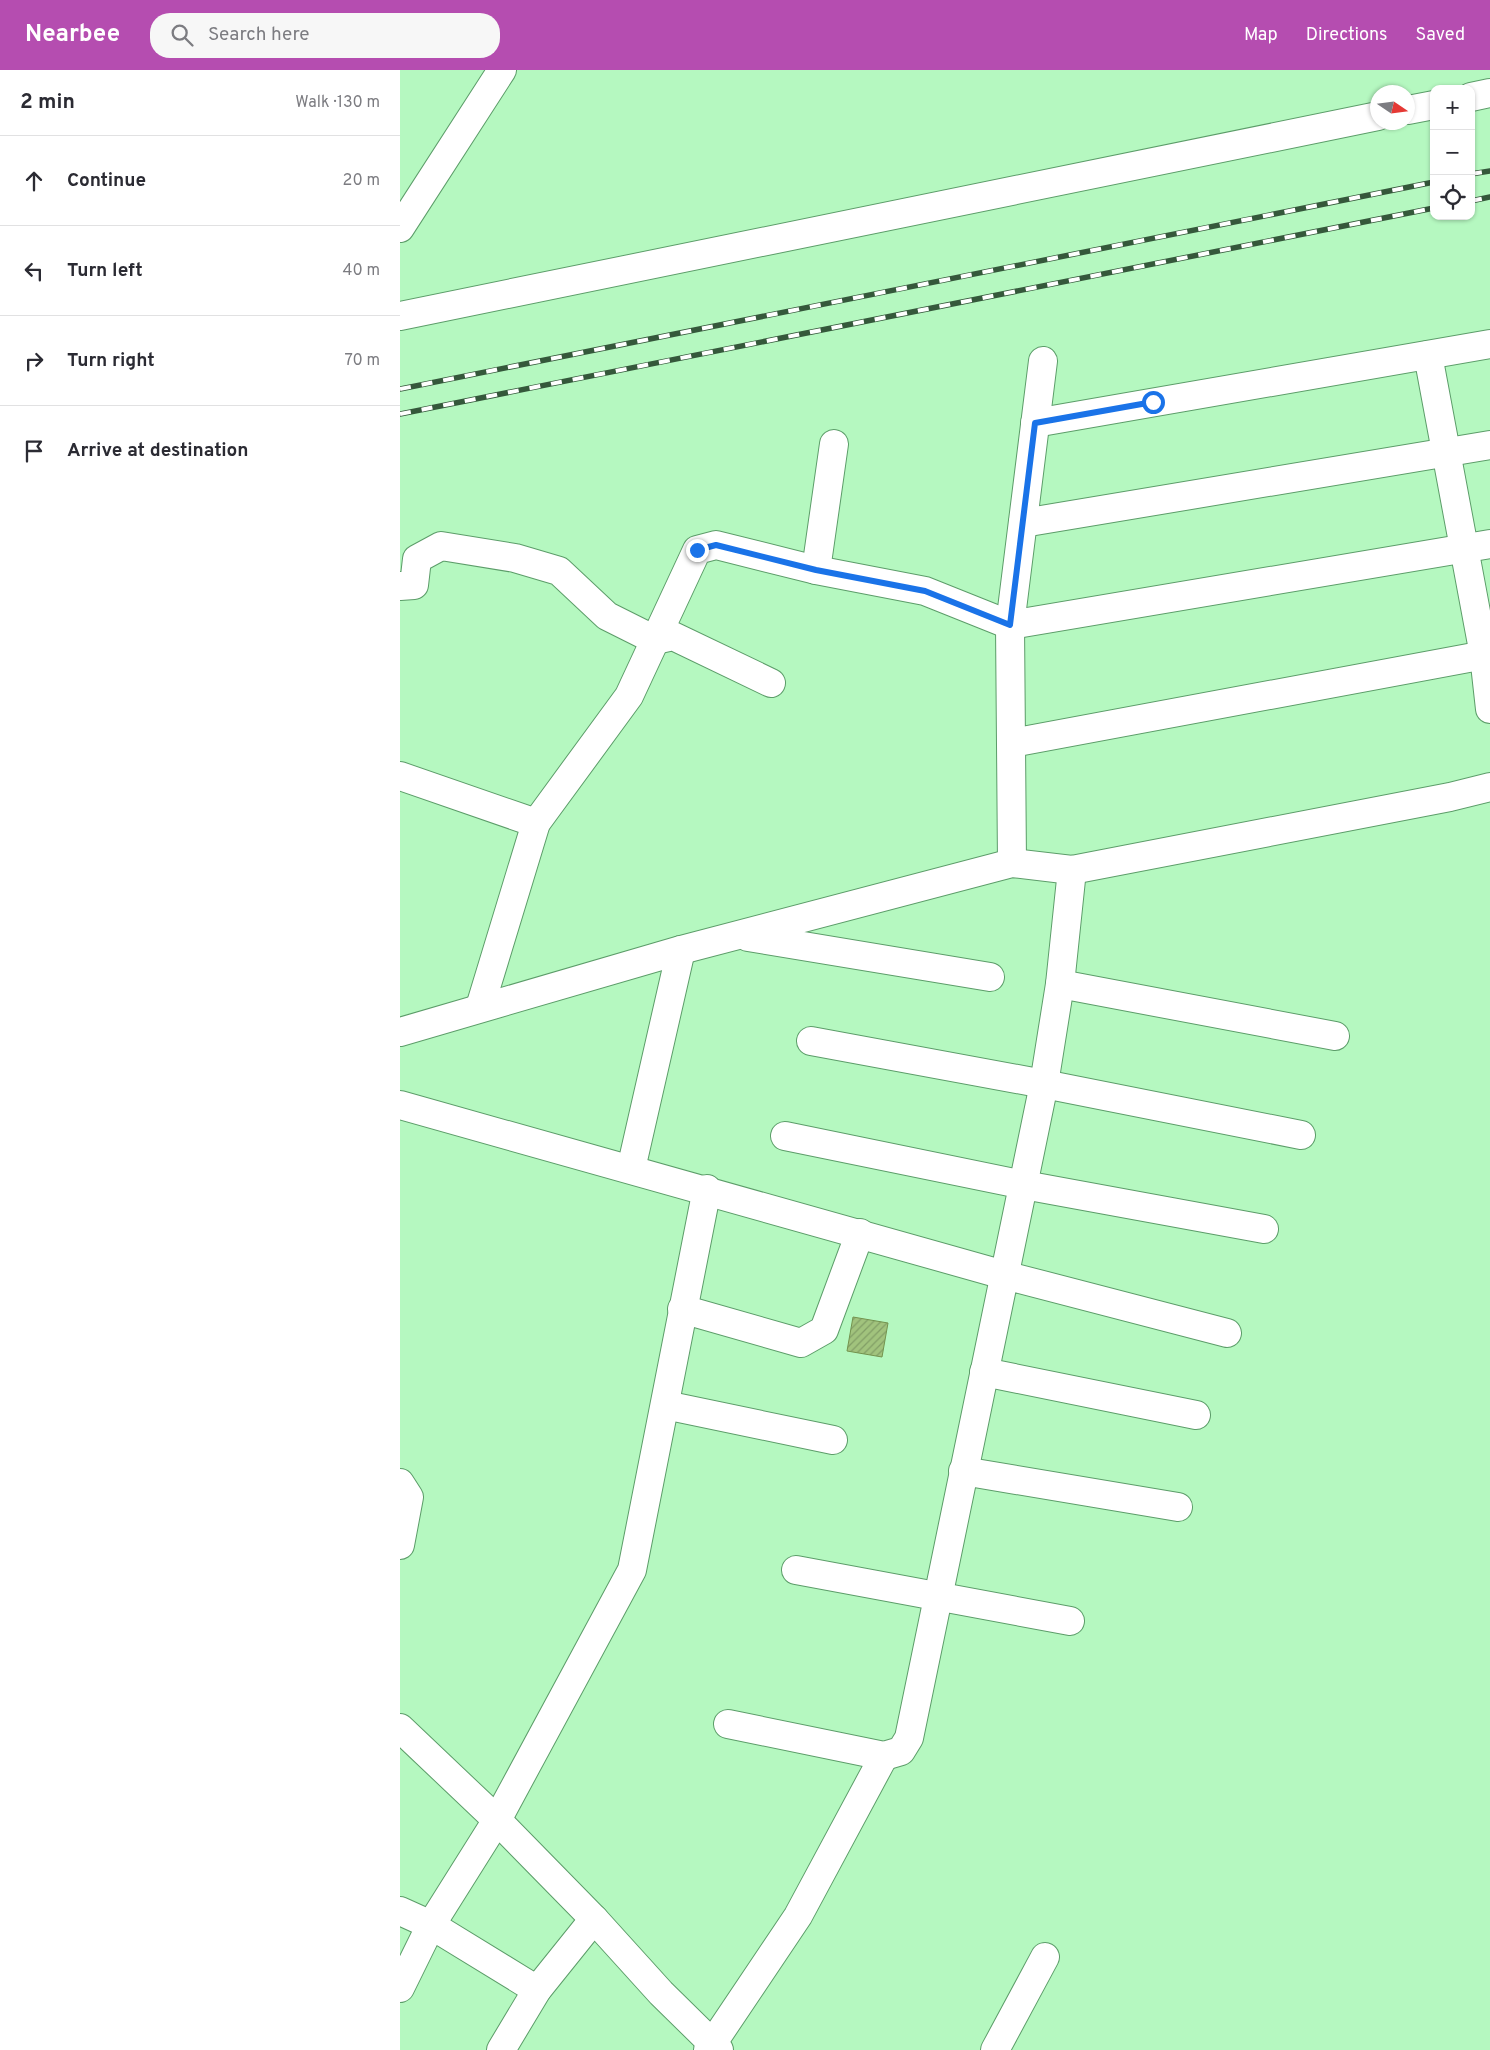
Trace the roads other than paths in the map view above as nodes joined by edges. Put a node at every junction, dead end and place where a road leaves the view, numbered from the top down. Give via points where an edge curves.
1 (502, 70) edge
2 (1490, 93) edge
3 (1475, 96) edge
4 (1430, 106) edge
5 (1415, 109) edge
6 (1370, 118) edge
7 (400, 228) edge
8 (400, 316) edge
9 (1490, 344) edge
10 (1428, 355) junction
11 (1043, 361) dead end
12 (1035, 423) junction
13 (834, 444) dead end
14 (1490, 445) edge
15 (1446, 452) junction
16 (1023, 523) junction
17 (1490, 544) edge
18 (1463, 548) junction
19 (816, 570) junction
20 (400, 586) edge
21 (1010, 625) junction
22 (655, 640) junction
23 (1487, 654) edge
24 (771, 683) dead end
25 (1490, 709) edge
26 (1012, 743) junction
27 (400, 776) edge
28 (1490, 786) edge
29 (536, 823) junction
30 (1012, 863) junction
31 (1072, 870) junction
32 (737, 935) junction
33 (681, 950) junction
34 (990, 977) dead end
35 (1060, 984) junction
36 (480, 1007) junction
37 (1335, 1036) dead end
38 (401, 1038) edge
39 (811, 1041) dead end
40 (1044, 1084) junction
41 (400, 1105) edge
42 (1301, 1135) dead end
43 (785, 1136) dead end
44 (631, 1169) junction
45 (1024, 1185) junction
46 (707, 1190) junction
47 (1264, 1229) dead end
48 (860, 1233) junction
49 (1004, 1275) junction
50 (682, 1309) junction
51 (1227, 1333) dead end
52 (984, 1372) junction
53 (665, 1405) junction
54 (1196, 1415) dead end
55 (833, 1440) dead end
56 (964, 1471) junction
57 (400, 1483) edge
58 (1178, 1507) dead end
59 (400, 1545) edge
60 (796, 1570) dead end
61 (937, 1598) junction
62 (1070, 1621) dead end
63 (728, 1724) dead end
64 (400, 1728) edge
65 (884, 1756) junction
66 (497, 1820) junction
67 (400, 1911) edge
68 (594, 1919) junction
69 (432, 1925) junction
70 (1045, 1957) dead end
71 (400, 1988) edge
72 (537, 1990) junction
73 (713, 2048) edge
74 (501, 2050) edge
75 (995, 2050) edge

1 - 7 street
2 - 3 street
4 - 5 street
6 - 8 street
9 - 10 street
10 - 12 street
10 - 15 street
11 - 12 street
12 - 16 street
13 - 19 street
14 - 15 street
15 - 16 street
15 - 18 street
16 - 21 street
17 - 18 street
18 - 21 street
18 - 23 street
19 - 21 street via 925,591
19 - 22 street via 716,545 697,550
20 - 22 street via 414,585 417,559 441,546 515,558 559,570 606,616
21 - 26 street
22 - 24 street via 673,636
22 - 29 street via 629,696
23 - 25 street
23 - 26 street
26 - 30 street
27 - 29 street
28 - 31 street via 1450,797
29 - 36 street
30 - 31 street
30 - 32 street
31 - 35 street
32 - 33 street
32 - 34 street
33 - 36 street
33 - 44 street
35 - 37 street
35 - 40 street
36 - 38 street
39 - 40 street
40 - 42 street
40 - 45 street
41 - 44 street
43 - 45 street
44 - 46 street
45 - 47 street
45 - 49 street
46 - 48 street
46 - 50 street
48 - 49 street
48 - 50 street via 824,1330 800,1343
49 - 51 street
49 - 52 street
50 - 53 street
52 - 54 street
52 - 56 street
53 - 55 street
53 - 66 street via 632,1570
56 - 58 street
56 - 61 street
57 - 59 street via 408,1497
60 - 61 street
61 - 62 street
61 - 65 street via 908,1738 901,1750
63 - 65 street
64 - 66 street
65 - 73 street via 798,1916
66 - 68 street
66 - 69 street
67 - 69 street
68 - 72 street
68 - 73 street
69 - 71 street
69 - 72 street
70 - 75 street
72 - 74 street

